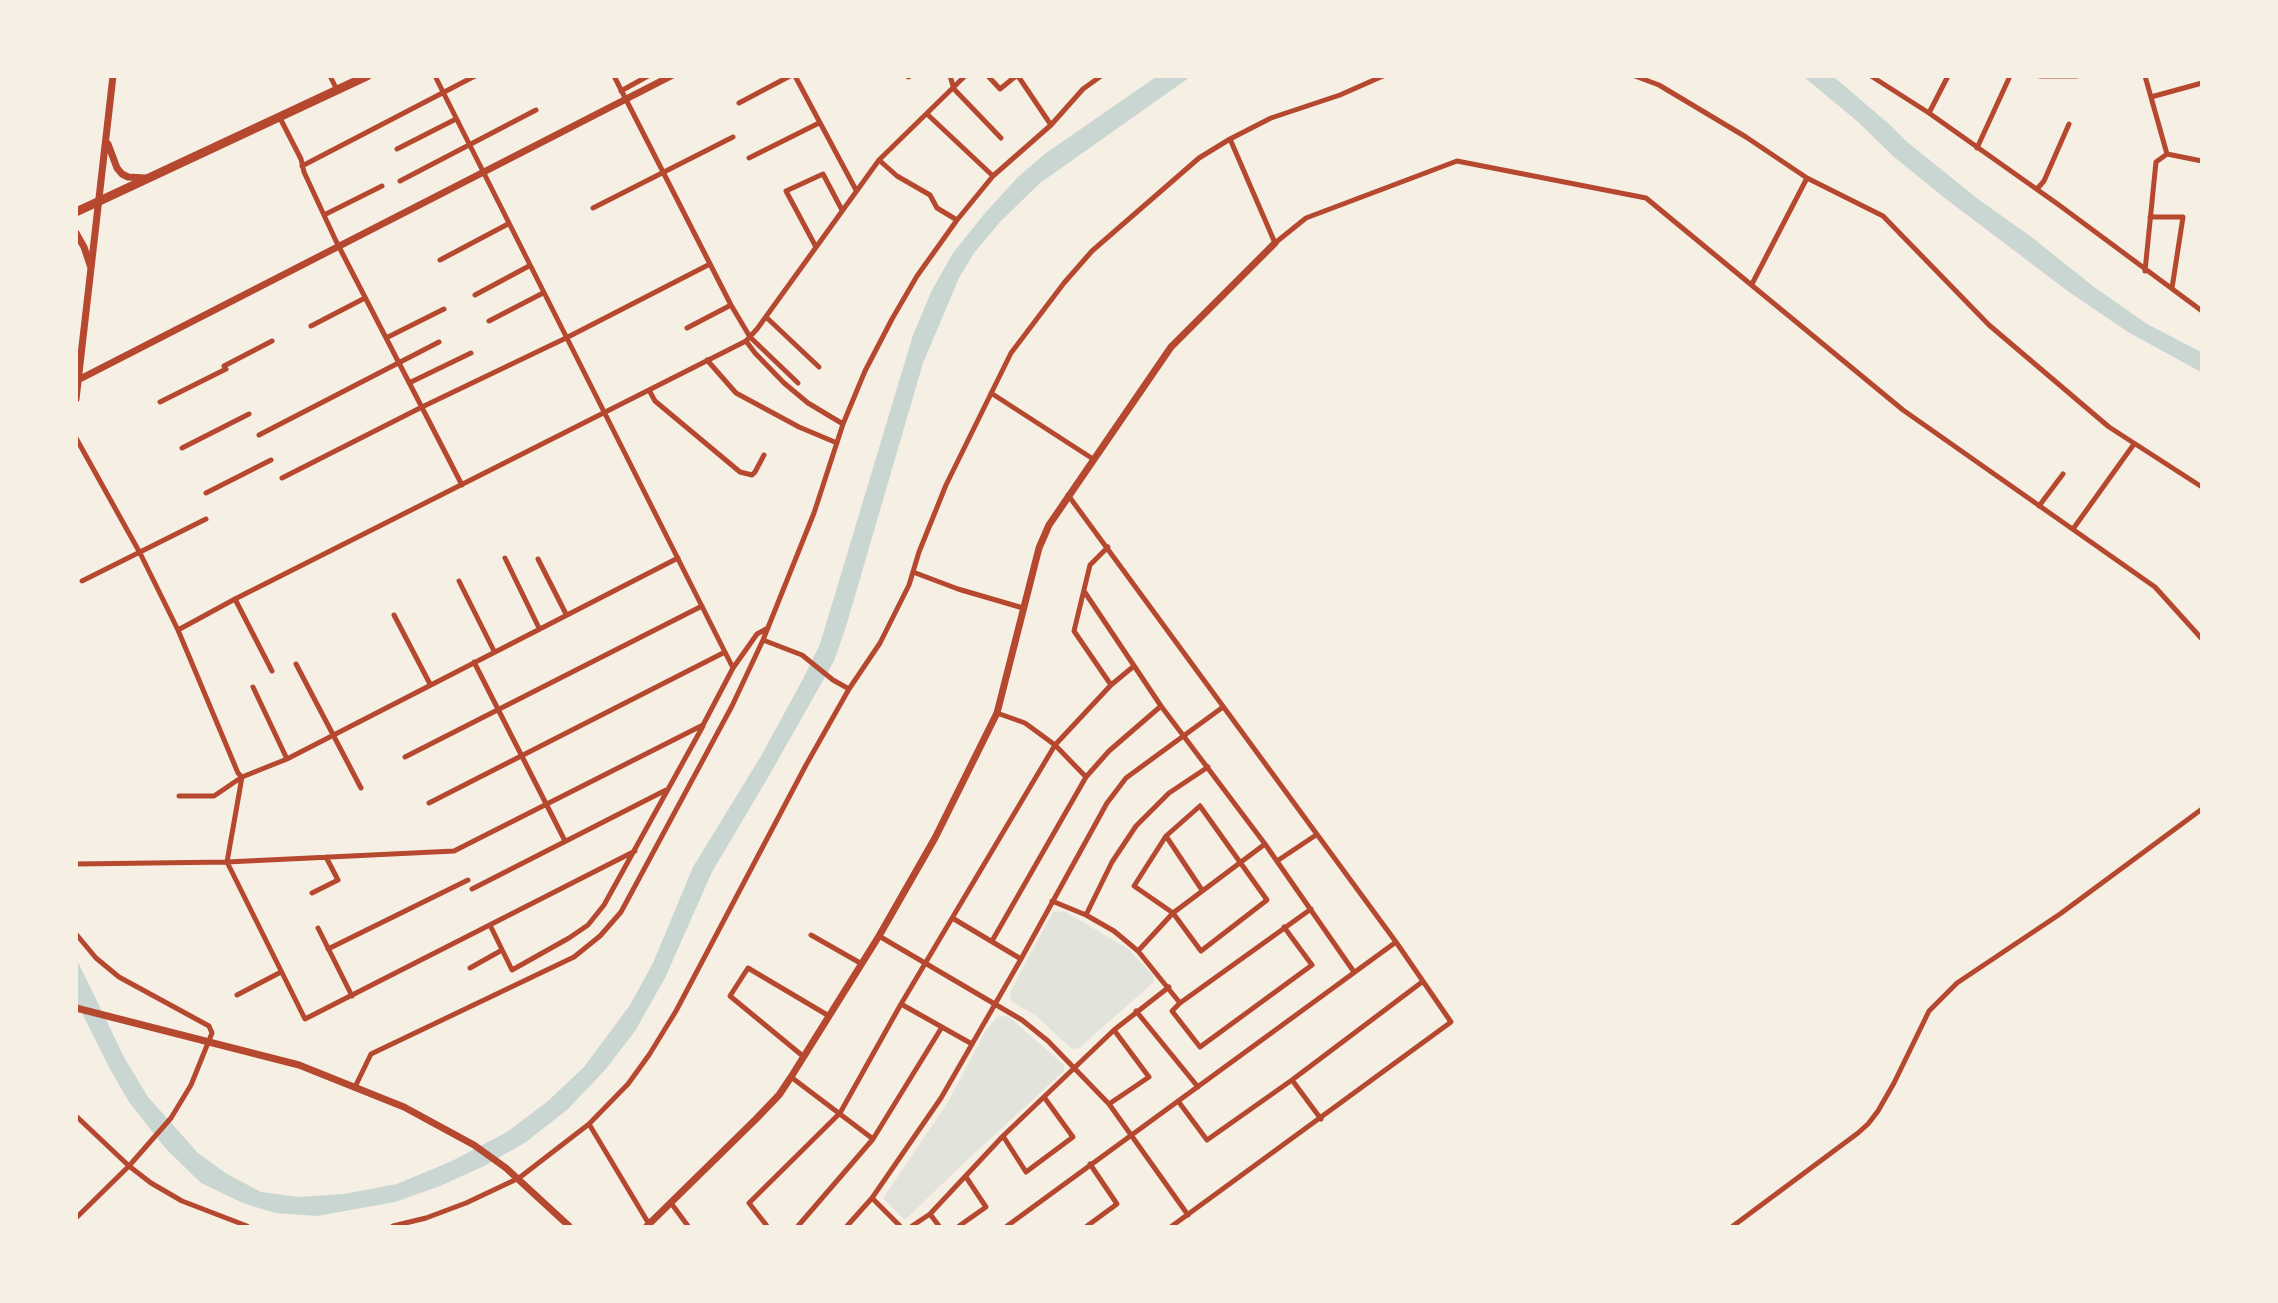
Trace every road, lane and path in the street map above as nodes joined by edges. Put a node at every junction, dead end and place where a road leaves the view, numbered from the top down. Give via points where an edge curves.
1 (113, 76) edge
2 (330, 76) edge
3 (367, 76) edge
4 (435, 76) edge
5 (475, 76) edge
6 (614, 76) edge
7 (648, 76) edge
8 (671, 76) edge
9 (790, 76) edge
10 (795, 76) edge
11 (950, 76) edge
12 (965, 76) edge
13 (988, 76) edge
14 (1017, 76) edge
15 (1101, 76) edge
16 (1383, 76) edge
17 (1635, 76) edge
18 (1870, 76) edge
19 (1948, 76) edge
20 (2010, 76) edge
21 (2040, 76) edge
22 (2077, 76) edge
23 (2145, 76) edge
24 (2202, 83) edge
25 (954, 89) junction
26 (338, 90) junction
27 (621, 90) junction
28 (443, 94) junction
29 (2151, 97) junction
30 (625, 99) junction
31 (740, 103) dead end
32 (536, 110) dead end
33 (1929, 113) junction
34 (927, 114) junction
35 (280, 118) junction
36 (456, 119) junction
37 (819, 123) junction
38 (2069, 124) dead end
39 (1051, 125) junction
40 (733, 137) dead end
41 (1001, 138) dead end
42 (1230, 139) junction
43 (106, 142) junction
44 (469, 145) junction
45 (1977, 148) junction
46 (397, 150) dead end
47 (2167, 154) junction
48 (749, 158) dead end
49 (879, 160) junction
50 (2202, 161) edge
51 (302, 166) junction
52 (663, 173) junction
53 (483, 174) junction
54 (993, 176) junction
55 (151, 178) junction
56 (1807, 178) junction
57 (400, 181) dead end
58 (382, 186) dead end
59 (2037, 189) junction
60 (856, 190) junction
61 (100, 202) junction
62 (593, 208) dead end
63 (842, 210) junction
64 (76, 212) edge
65 (324, 215) junction
66 (2151, 217) junction
67 (957, 220) junction
68 (508, 224) junction
69 (76, 233) edge
70 (1275, 243) junction
71 (339, 246) junction
72 (816, 247) junction
73 (440, 260) dead end
74 (710, 264) junction
75 (529, 266) junction
76 (91, 270) junction
77 (2145, 270) junction
78 (1752, 284) junction
79 (2172, 288) junction
80 (543, 293) junction
81 (475, 294) dead end
82 (365, 298) junction
83 (731, 305) junction
84 (444, 309) dead end
85 (2202, 311) edge
86 (766, 317) junction
87 (489, 321) dead end
88 (310, 326) dead end
89 (687, 328) dead end
90 (386, 338) junction
91 (566, 338) junction
92 (748, 339) junction
93 (272, 341) dead end
94 (439, 342) dead end
95 (471, 353) dead end
96 (707, 360) junction
97 (399, 364) junction
98 (819, 367) dead end
99 (78, 380) edge
100 (409, 383) junction
101 (798, 383) dead end
102 (650, 390) junction
103 (991, 393) junction
104 (76, 399) edge
105 (160, 402) dead end
106 (422, 407) junction
107 (605, 413) junction
108 (249, 414) dead end
109 (843, 424) junction
110 (259, 435) dead end
111 (76, 438) edge
112 (837, 443) junction
113 (2134, 444) junction
114 (182, 448) dead end
115 (764, 455) dead end
116 (1093, 459) junction
117 (271, 460) dead end
118 (2063, 474) dead end
119 (282, 478) dead end
120 (462, 485) junction
121 (2202, 488) edge
122 (206, 492) dead end
123 (1068, 495) junction
124 (2039, 506) junction
125 (206, 519) dead end
126 (2073, 529) junction
127 (1108, 547) junction
128 (140, 553) junction
129 (505, 558) dead end
130 (678, 558) junction
131 (538, 559) dead end
132 (913, 572) junction
133 (82, 581) dead end
134 (459, 581) dead end
135 (1084, 591) junction
136 (235, 599) junction
137 (702, 606) junction
138 (1023, 608) junction
139 (566, 614) junction
140 (394, 615) dead end
141 (539, 628) junction
142 (768, 628) junction
143 (178, 630) junction
144 (2202, 639) edge
145 (763, 640) junction
146 (494, 651) junction
147 (725, 652) junction
148 (474, 662) junction
149 (296, 664) dead end
150 (1134, 666) junction
151 (733, 668) junction
152 (272, 671) dead end
153 (429, 684) junction
154 (1111, 685) junction
155 (253, 687) dead end
156 (849, 689) junction
157 (1161, 706) junction
158 (1223, 707) junction
159 (498, 709) junction
160 (997, 713) junction
161 (703, 724) junction
162 (333, 735) junction
163 (1183, 735) junction
164 (1055, 746) junction
165 (522, 756) junction
166 (405, 757) dead end
167 (287, 759) junction
168 (1208, 767) junction
169 (242, 777) junction
170 (1086, 777) junction
171 (361, 788) dead end
172 (668, 789) junction
173 (179, 796) dead end
174 (429, 803) dead end
175 (547, 804) junction
176 (2202, 808) edge
177 (1316, 835) junction
178 (1166, 836) junction
179 (565, 841) junction
180 (1265, 844) junction
181 (635, 851) junction
182 (326, 857) junction
183 (1277, 861) junction
184 (227, 862) junction
185 (1242, 863) junction
186 (76, 864) edge
187 (468, 880) dead end
188 (472, 889) dead end
189 (1202, 890) junction
190 (312, 893) dead end
191 (1052, 901) junction
192 (1311, 909) junction
193 (1173, 913) junction
194 (1086, 915) junction
195 (954, 919) junction
196 (490, 925) junction
197 (1284, 927) junction
198 (318, 928) dead end
199 (76, 934) edge
200 (811, 935) dead end
201 (879, 936) junction
202 (992, 942) junction
203 (1396, 942) junction
204 (328, 949) junction
205 (502, 950) junction
206 (1138, 951) junction
207 (1021, 959) junction
208 (862, 963) junction
209 (926, 963) junction
210 (470, 968) dead end
211 (281, 972) junction
212 (1354, 972) junction
213 (1422, 982) junction
214 (1169, 987) junction
215 (237, 995) dead end
216 (352, 996) junction
217 (1180, 1003) junction
218 (901, 1004) junction
219 (995, 1004) junction
220 (76, 1008) edge
221 (1136, 1011) junction
222 (829, 1016) junction
223 (942, 1027) junction
224 (1114, 1030) junction
225 (207, 1043) junction
226 (972, 1044) junction
227 (804, 1057) junction
228 (1075, 1068) junction
229 (791, 1077) junction
230 (1292, 1080) junction
231 (356, 1087) junction
232 (1198, 1087) junction
233 (1044, 1096) junction
234 (1178, 1101) junction
235 (1108, 1104) junction
236 (840, 1113) junction
237 (77, 1118) edge
238 (1321, 1119) junction
239 (589, 1124) junction
240 (1132, 1135) junction
241 (1003, 1136) junction
242 (873, 1139) junction
243 (1089, 1164) junction
244 (129, 1166) junction
245 (966, 1177) junction
246 (519, 1178) junction
247 (872, 1198) junction
248 (671, 1203) junction
249 (930, 1214) junction
250 (1188, 1215) junction
251 (76, 1218) edge
252 (648, 1225) edge
253 (247, 1227) edge
254 (393, 1227) edge
255 (569, 1227) edge
256 (688, 1227) edge
257 (767, 1227) edge
258 (798, 1227) edge
259 (847, 1227) edge
260 (900, 1227) edge
261 (912, 1227) edge
262 (939, 1227) edge
263 (959, 1227) edge
264 (1007, 1227) edge
265 (1087, 1227) edge
266 (1172, 1227) edge
267 (1733, 1227) edge

1 - 43 street
2 - 26 street
3 - 26 main road
4 - 28 street
5 - 28 street
6 - 27 street
7 - 27 street
8 - 30 street
9 - 31 street
10 - 37 street
11 - 25 street
12 - 25 street
13 - 14 street via 1000,89
14 - 39 street
15 - 39 street via 1083,89
16 - 42 street via 1271,118
17 - 56 street via 1659,85
18 - 33 street
19 - 33 street
20 - 45 street
21 - 22 street
23 - 29 street
24 - 29 street
25 - 34 street
25 - 41 street
26 - 35 main road
27 - 30 street
28 - 36 street
28 - 51 street
29 - 47 street
30 - 52 street
30 - 53 street
32 - 44 street
33 - 45 street
34 - 49 street
34 - 54 street
35 - 51 street
35 - 55 main road
36 - 44 street
36 - 46 street
37 - 48 street
37 - 60 street
38 - 59 street
39 - 54 street
40 - 52 street
42 - 70 street
42 - 103 street via 1199,158 1092,251 1017,344
43 - 55 street via 122,174
43 - 61 street
44 - 53 street
44 - 57 street
45 - 59 street
47 - 50 street
47 - 66 street via 2156,162
49 - 60 street
49 - 67 street via 897,176 930,195 937,208
51 - 65 street
52 - 62 street
52 - 74 street
53 - 68 street
53 - 71 street
54 - 67 street
55 - 61 main road
56 - 78 street
56 - 113 street via 1883,216 1989,325
58 - 65 street
59 - 77 street
60 - 63 street
61 - 64 main road
61 - 76 street
63 - 72 street
63 - 72 street via 823,174 786,191
65 - 71 street
66 - 77 street
66 - 79 street via 2183,217
67 - 109 street via 892,319
68 - 73 street
68 - 75 street
69 - 76 street
70 - 78 street via 1306,218 1457,160 1646,198
70 - 116 street via 1171,347
71 - 82 street
71 - 99 street
72 - 86 street
74 - 83 street
74 - 91 street
75 - 80 street
75 - 81 street
76 - 99 street
77 - 79 street
78 - 124 street via 1903,410
79 - 85 street
80 - 87 street
80 - 91 street
82 - 88 street
82 - 90 street
83 - 89 street
83 - 92 street
84 - 90 street
86 - 92 street
86 - 98 street
90 - 97 street
91 - 106 street
91 - 107 street
92 - 96 street
92 - 101 street
92 - 109 street via 755,353 800,397
93 - 105 street
94 - 97 street
95 - 100 street
96 - 102 street
96 - 112 street via 736,393
97 - 100 street
97 - 110 street
99 - 104 street
100 - 106 street
102 - 107 street
102 - 115 street via 655,401 740,472 755,472
103 - 116 street
103 - 132 street via 946,485
106 - 119 street
106 - 120 street
107 - 120 street
107 - 130 street
108 - 114 street
109 - 112 street
111 - 128 street
112 - 142 street
113 - 121 street
113 - 126 street
116 - 123 street
117 - 122 street
118 - 124 street
120 - 136 street
123 - 127 street
123 - 138 street via 1039,548
124 - 126 street
125 - 128 street
126 - 144 street via 2155,587
127 - 135 street via 1090,565
127 - 158 street
128 - 133 street
128 - 143 street
129 - 141 street
130 - 137 street
130 - 139 street
131 - 139 street
132 - 138 street
132 - 156 street via 880,643
134 - 146 street
135 - 150 street
135 - 154 street via 1074,631
136 - 143 street
136 - 152 street
137 - 147 street
137 - 159 street
138 - 160 street
139 - 141 street
140 - 153 street
141 - 146 street
142 - 145 street
142 - 151 street via 757,634
143 - 169 street
145 - 156 street via 802,655
145 - 231 street via 732,706 621,912 600,936 574,957 371,1054
146 - 148 street
147 - 151 street
147 - 165 street
148 - 153 street
148 - 159 street
149 - 162 street
150 - 154 street
150 - 157 street
151 - 161 street
153 - 162 street
154 - 164 street
155 - 167 street
156 - 239 street via 655,1046 628,1084
157 - 163 street
157 - 170 street via 1109,751
158 - 163 street
158 - 177 street
159 - 165 street
159 - 166 street
160 - 164 street via 1025,723
160 - 201 street via 935,838
161 - 172 street
161 - 175 street
162 - 167 street
162 - 171 street
163 - 168 street
163 - 191 street via 1126,778 1107,803
164 - 170 street
164 - 195 street
165 - 174 street
165 - 175 street
167 - 169 street
168 - 180 street
168 - 194 street via 1169,793 1136,826 1112,862
169 - 173 street via 214,796
169 - 184 street
170 - 202 street
172 - 179 street
172 - 181 street
175 - 179 street
175 - 182 street via 454,851
176 - 267 street via 2060,914 1957,983 1929,1011 1894,1083 1868,1124
177 - 183 street
177 - 203 street
178 - 185 street via 1200,806
178 - 189 street
178 - 193 street via 1134,886
179 - 188 street
180 - 183 street
180 - 185 street
181 - 196 street
181 - 205 street via 588,925 512,970
182 - 184 street
182 - 190 street via 338,880
183 - 192 street
184 - 186 street
184 - 211 street
185 - 189 street
185 - 193 street via 1267,900 1201,951
187 - 204 street
189 - 193 street
191 - 194 street
191 - 207 street
192 - 197 street
192 - 212 street
193 - 206 street
194 - 206 street
195 - 202 street
195 - 209 street
196 - 205 street
196 - 216 street
197 - 217 street
197 - 217 street via 1312,965 1200,1047 1172,1011
198 - 204 street
199 - 225 street via 119,977 209,1026 212,1033
200 - 208 street
201 - 208 street
201 - 209 street
202 - 207 street
203 - 212 street
203 - 213 street
204 - 216 street
205 - 210 street
206 - 214 street
207 - 219 street
208 - 222 street
209 - 218 street
209 - 219 street
211 - 215 street
211 - 216 street via 305,1019
212 - 232 street
213 - 230 street
213 - 238 street via 1451,1022
214 - 217 street
214 - 221 street
218 - 223 street
218 - 236 street
219 - 226 street
219 - 228 street via 1022,1020
220 - 225 street
221 - 224 street
221 - 232 street
222 - 227 street
222 - 227 street via 748,968 730,996
223 - 226 street
223 - 242 street
224 - 228 street
224 - 235 street via 1149,1077
225 - 231 street via 299,1065
225 - 244 street via 191,1085 171,1118
226 - 247 street via 941,1098
227 - 229 street
228 - 233 street
228 - 235 street
229 - 236 street
229 - 248 street via 756,1119
230 - 234 street via 1207,1140
230 - 238 street
231 - 246 street via 404,1107 474,1145
232 - 234 street
233 - 241 street
233 - 241 street via 1073,1137 1026,1172
234 - 240 street
235 - 240 street
236 - 242 street
236 - 257 street via 749,1203
237 - 244 street
238 - 250 street
239 - 246 street
239 - 252 street
240 - 243 street
240 - 250 street
241 - 245 street
242 - 258 street
243 - 264 street
243 - 265 street via 1118,1204
244 - 251 street
244 - 253 street via 182,1201
245 - 249 street
245 - 263 street via 986,1207
246 - 254 street via 466,1203
246 - 255 street
247 - 259 street
247 - 260 street
248 - 252 street
248 - 256 street
249 - 261 street
249 - 262 street
250 - 266 street

